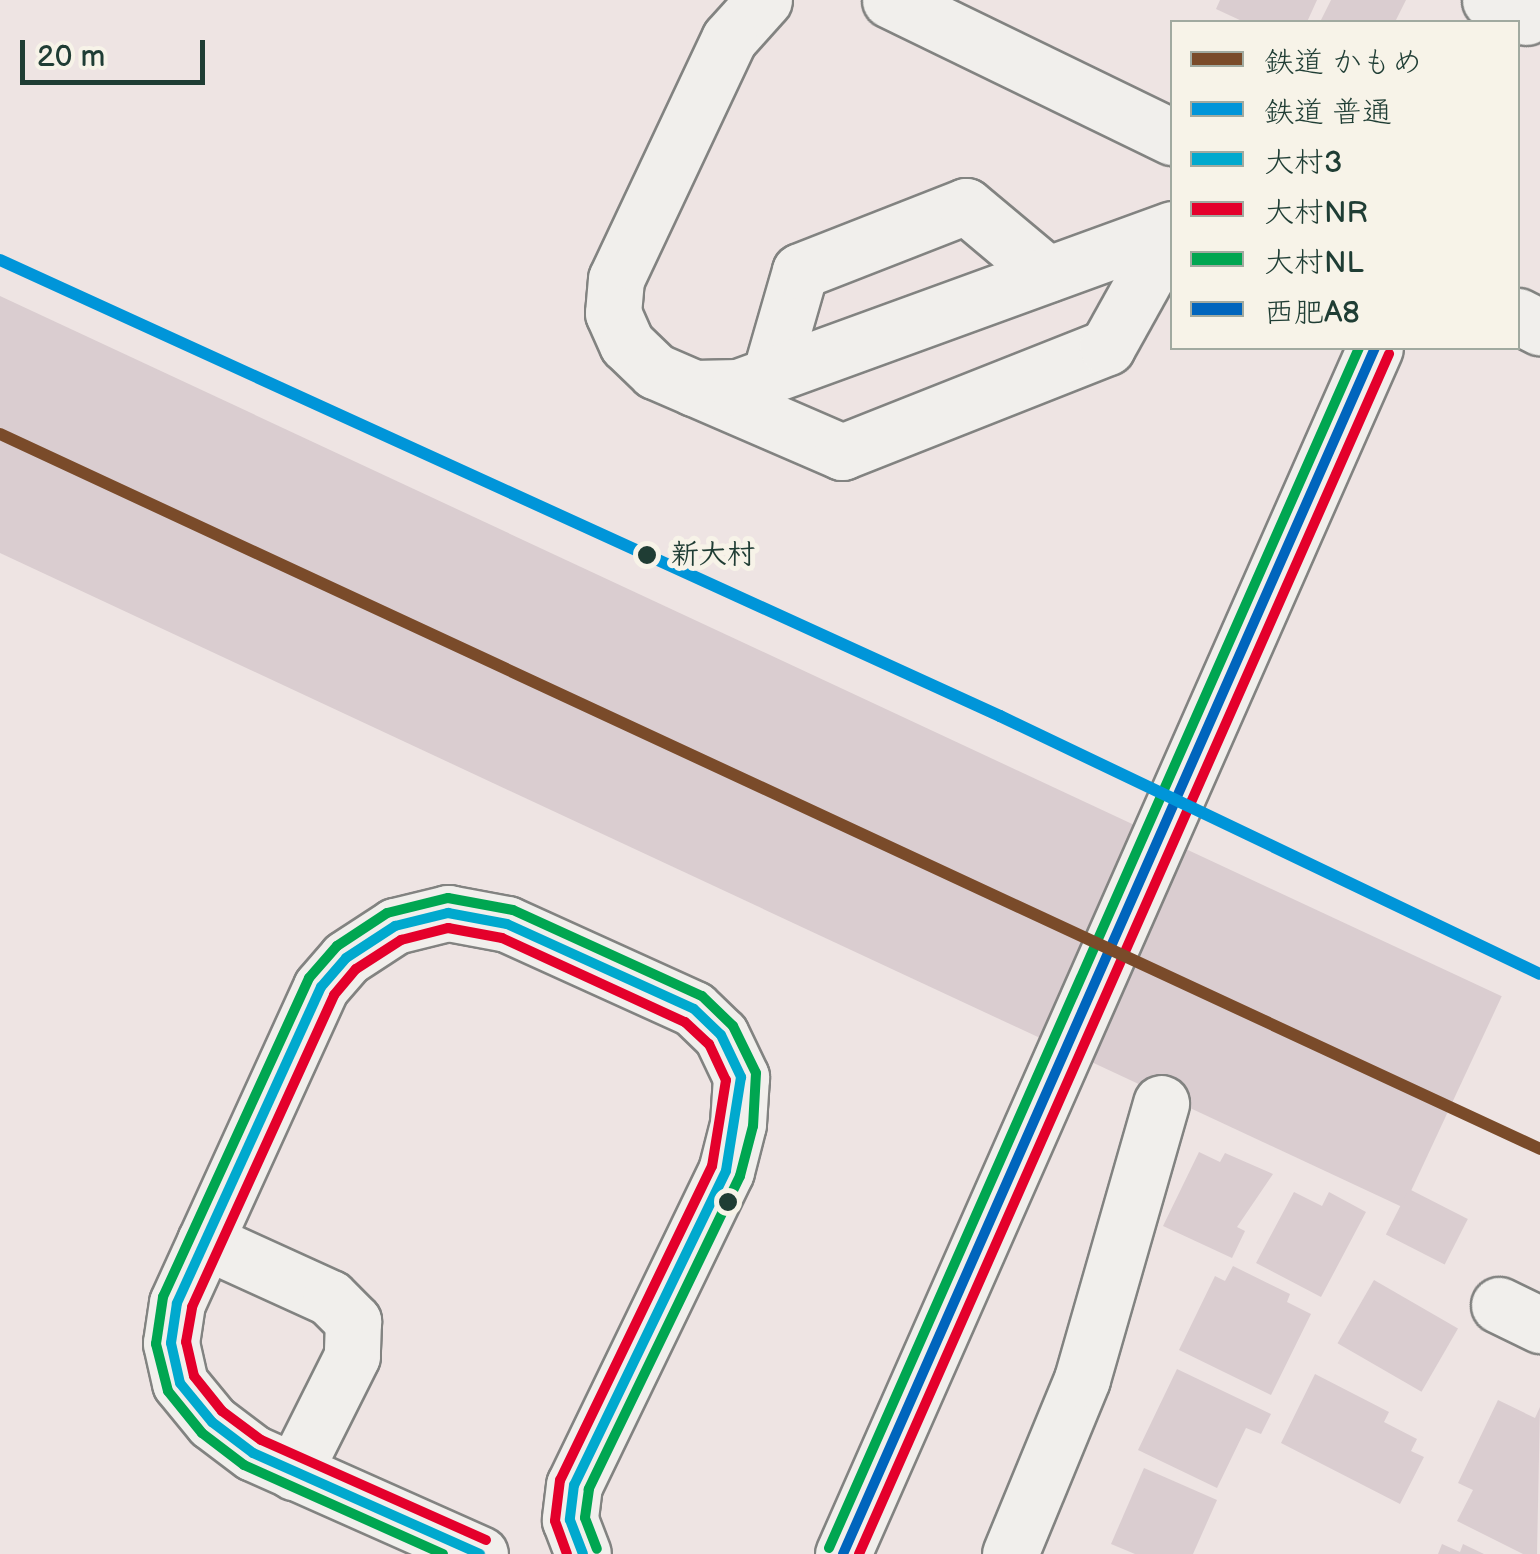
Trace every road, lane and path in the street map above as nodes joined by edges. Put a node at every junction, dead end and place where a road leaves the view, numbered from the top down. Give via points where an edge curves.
1 (764, 0) edge
2 (890, 0) edge
3 (1170, 135) edge
4 (1170, 230) edge
5 (1170, 233) edge
6 (1046, 274) junction
7 (1374, 350) edge
8 (770, 375) junction
9 (694, 388) junction
10 (1160, 1103) dead end
11 (205, 1241) junction
12 (294, 1472) junction
13 (480, 1554) edge
14 (583, 1554) edge
15 (843, 1554) edge
16 (1010, 1554) edge

1 - 9 street via 729,40 616,279 613,313 627,344 656,372
2 - 3 street
4 - 6 street
5 - 9 street via 1107,348 842,452
6 - 8 street
6 - 8 street via 966,206 800,271
7 - 15 street
8 - 9 street via 738,386
10 - 16 street via 1082,1379
11 - 12 street via 177,1304 171,1344 180,1383 212,1422
11 - 12 street via 330,1298 353,1321 352,1356
11 - 14 street via 321,987 346,958 394,926 448,912 508,924 694,1008 721,1036 740,1077 738,1124 716,1193 574,1485 570,1520
12 - 13 street

